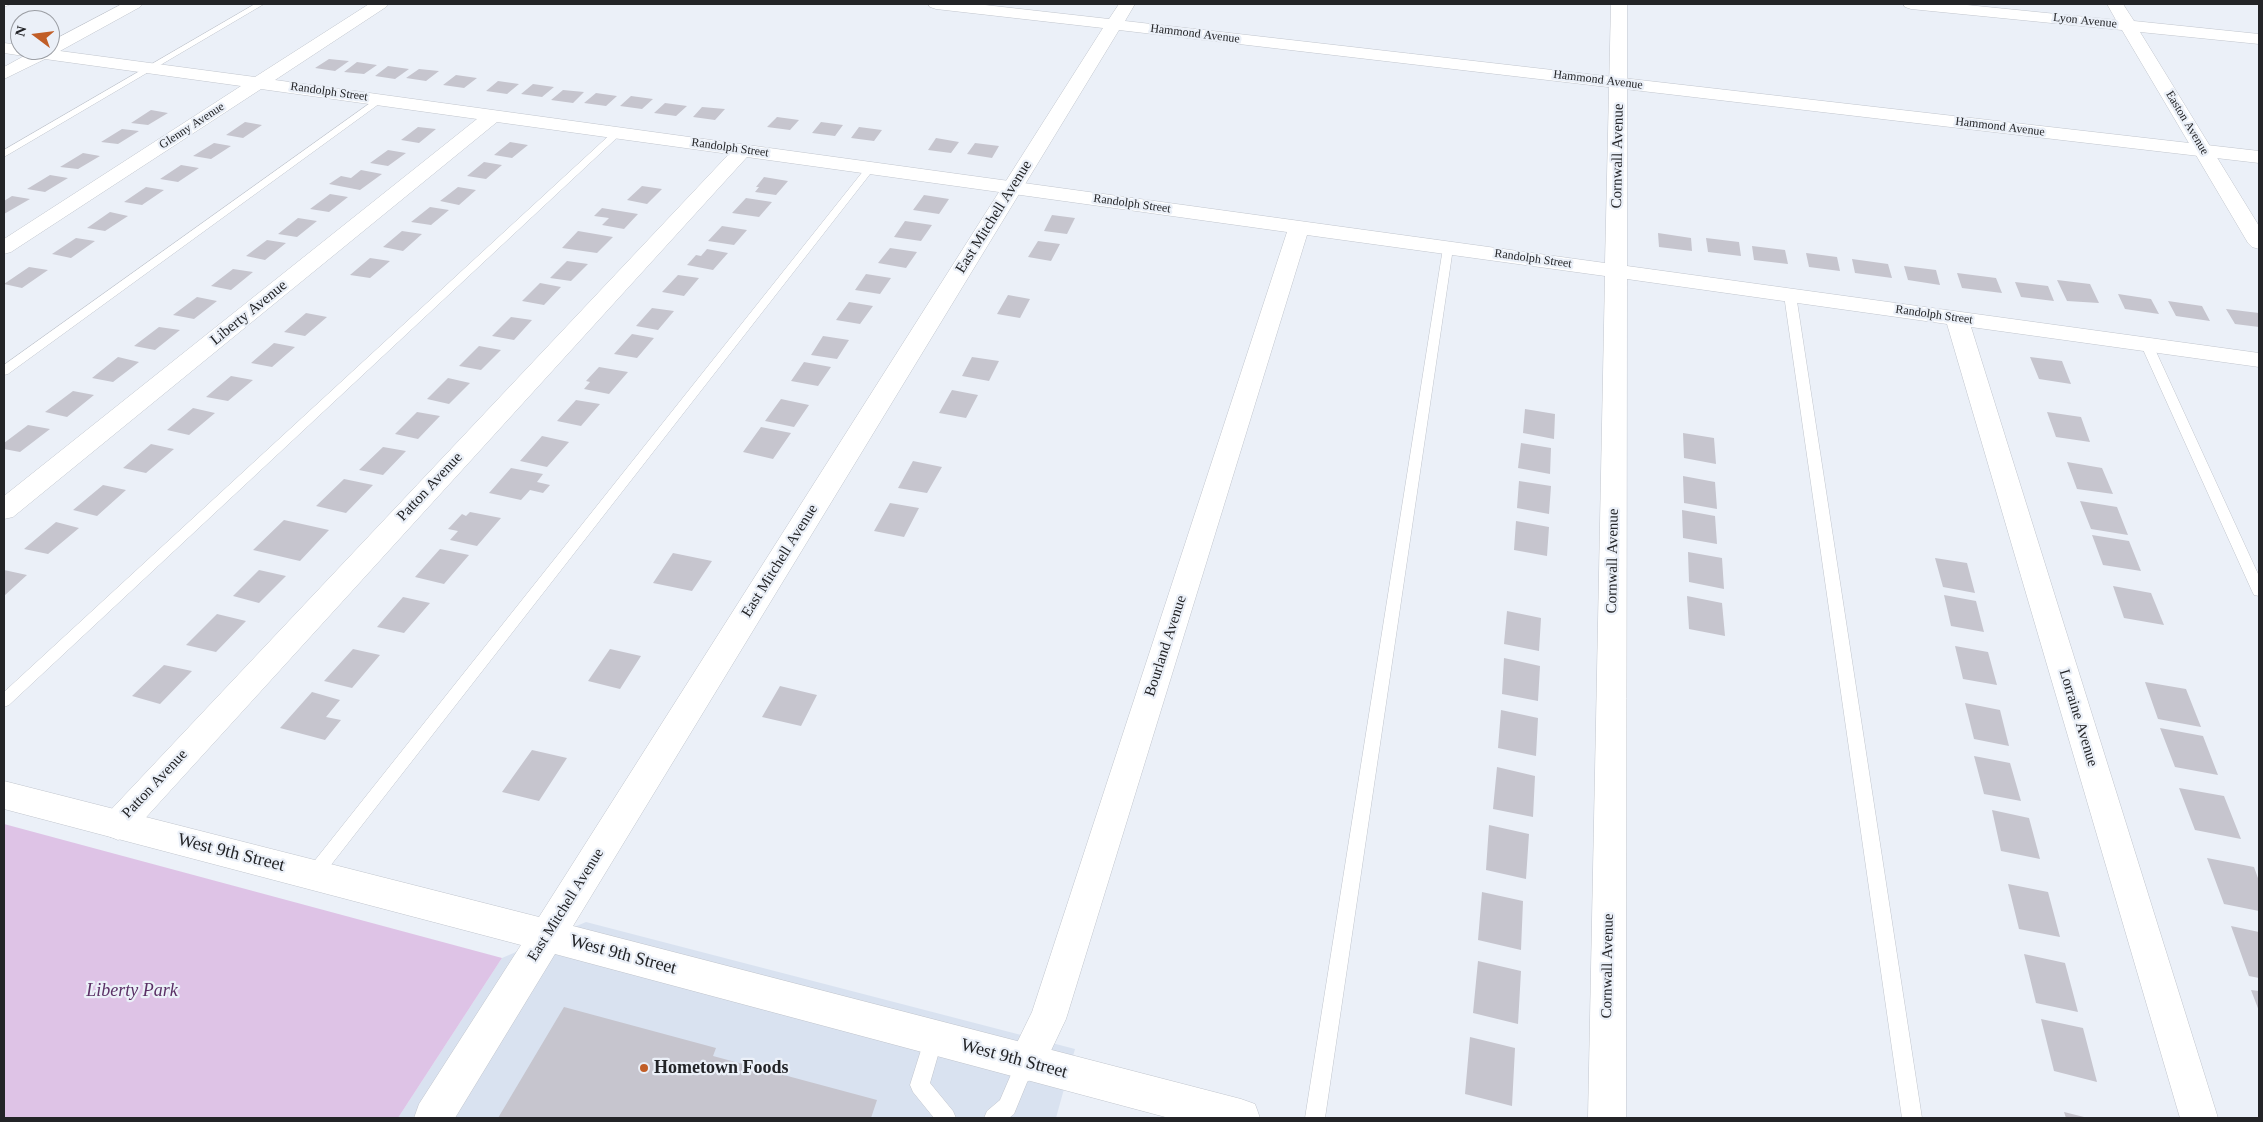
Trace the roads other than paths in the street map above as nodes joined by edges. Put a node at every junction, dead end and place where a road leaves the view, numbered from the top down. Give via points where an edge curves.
1 (7, 4) edge
2 (134, 4) edge
3 (260, 4) edge
4 (380, 4) edge
5 (936, 4) edge
6 (1619, 4) edge
7 (1911, 4) edge
8 (2115, 4) edge
9 (4, 6) edge
10 (1120, 14) edge
11 (2128, 26) junction
12 (2259, 39) edge
13 (60, 44) edge
14 (60, 53) edge
15 (30, 60) edge
16 (152, 68) junction
17 (4, 74) edge
18 (259, 82) junction
19 (1618, 83) junction
20 (380, 99) junction
21 (494, 115) junction
22 (618, 132) junction
23 (743, 150) junction
24 (2203, 150) junction
25 (4, 154) edge
26 (2259, 157) edge
27 (870, 167) junction
28 (1012, 187) junction
29 (1299, 227) junction
30 (8, 242) edge
31 (2259, 243) edge
32 (1448, 248) junction
33 (1616, 271) junction
34 (1790, 295) junction
35 (1957, 318) junction
36 (2147, 345) junction
37 (2259, 360) edge
38 (4, 371) edge
39 (4, 510) edge
40 (2259, 591) edge
41 (4, 702) edge
42 (4, 795) edge
43 (118, 824) junction
44 (314, 874) junction
45 (547, 935) junction
46 (934, 1037) junction
47 (1026, 1063) junction
48 (433, 1118) edge
49 (946, 1118) edge
50 (994, 1118) edge
51 (1241, 1118) edge
52 (1314, 1118) edge
53 (1607, 1118) edge
54 (1912, 1118) edge
55 (2199, 1118) edge

1 - 9 lane
2 - 13 street
3 - 16 lane
4 - 18 street, Glenny Avenue
5 - 10 street, Hammond Avenue
6 - 19 street, Cornwall Avenue
7 - 11 street, Lyon Avenue
8 - 11 street, Easton Avenue
10 - 19 street, Hammond Avenue
10 - 28 street, East Mitchell Avenue
11 - 12 street, Lyon Avenue
11 - 24 street, Easton Avenue
14 - 16 street, Randolph Street
15 - 17 street
16 - 18 street, Randolph Street
16 - 25 lane
18 - 20 street, Randolph Street
18 - 30 street, Glenny Avenue
19 - 24 street, Hammond Avenue
19 - 33 street, Cornwall Avenue
20 - 21 street, Randolph Street
20 - 38 lane
21 - 22 street, Randolph Street
21 - 39 street, Liberty Avenue
22 - 23 street, Randolph Street
22 - 41 lane
23 - 27 street, Randolph Street
23 - 43 street, Patton Avenue
24 - 26 street, Hammond Avenue
24 - 31 street, Easton Avenue
27 - 28 street, Randolph Street
27 - 44 lane
28 - 29 street, Randolph Street
28 - 45 street, East Mitchell Avenue
29 - 32 street, Randolph Street
29 - 47 street, Bourland Avenue via 1049,1015
32 - 33 street, Randolph Street
32 - 52 lane
33 - 34 street, Randolph Street
33 - 53 street, Cornwall Avenue
34 - 35 street, Randolph Street
34 - 54 lane
35 - 36 street, Randolph Street
35 - 55 street, Lorraine Avenue
36 - 37 street, Randolph Street
36 - 40 lane
42 - 43 street, West 9th Street
43 - 44 street, West 9th Street
44 - 45 street, West 9th Street
45 - 46 street, West 9th Street
45 - 48 street, East Mitchell Avenue
46 - 47 street, West 9th Street
46 - 49 lane via 920,1084
47 - 50 lane via 1007,1107
47 - 51 street, West 9th Street

